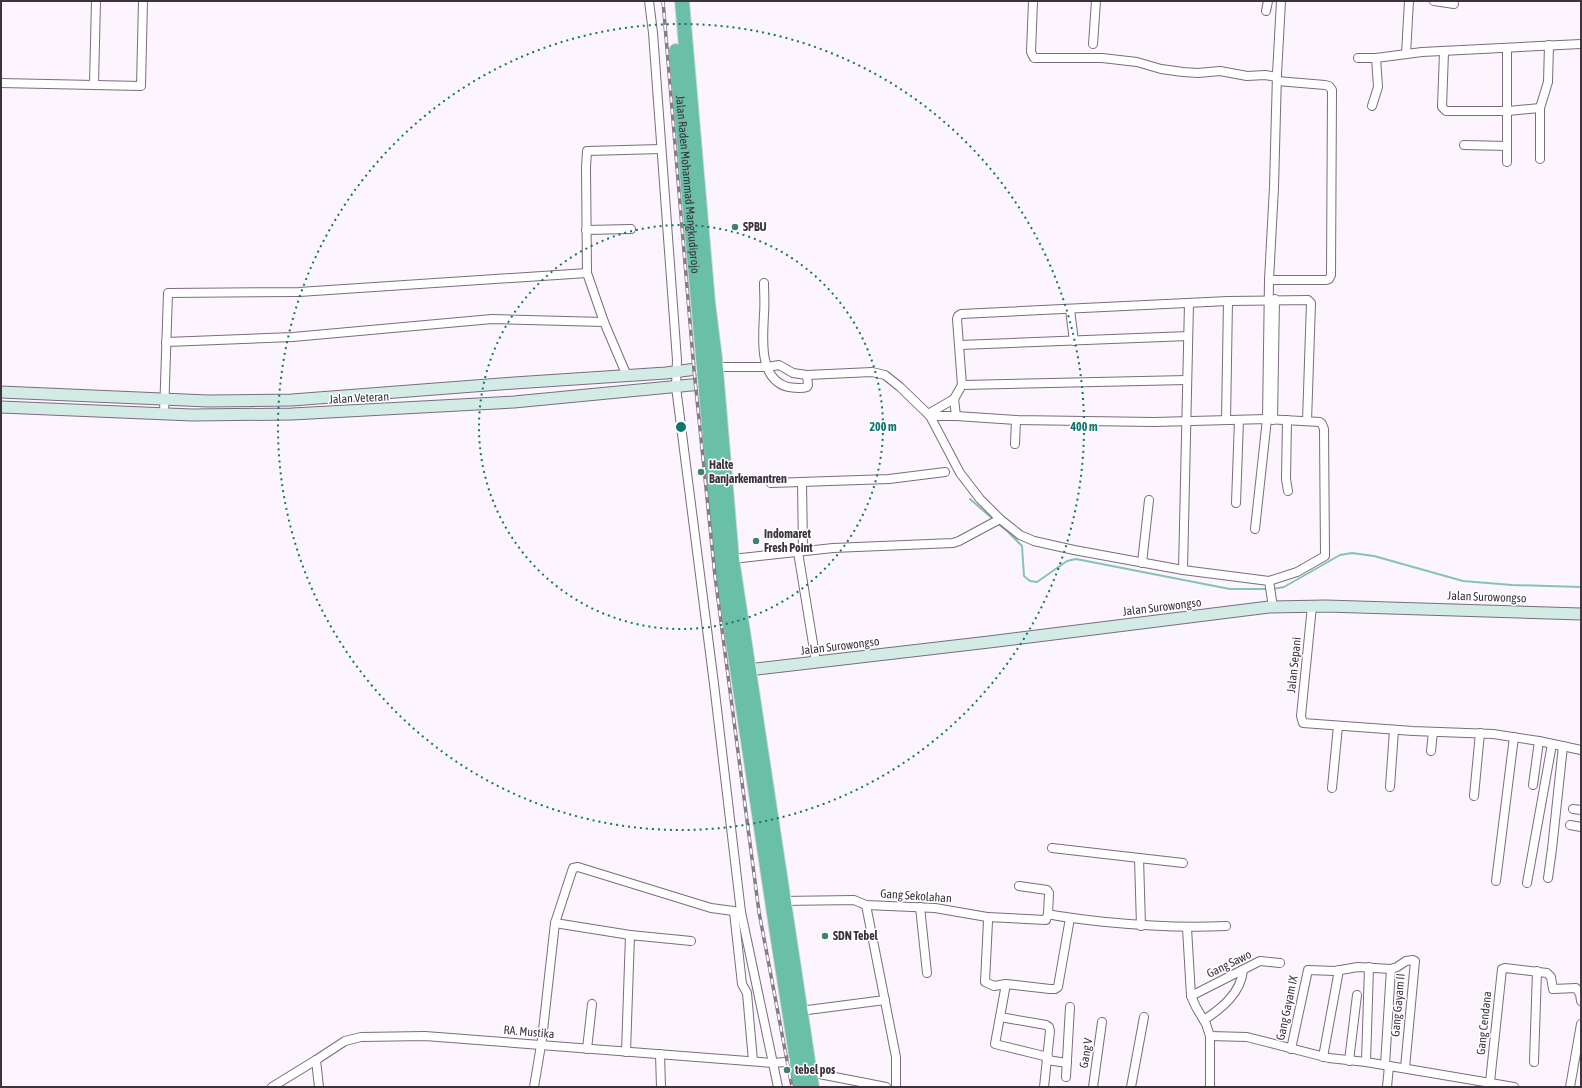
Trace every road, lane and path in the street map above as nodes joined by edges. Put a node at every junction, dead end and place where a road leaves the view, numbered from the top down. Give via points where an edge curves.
1 (96, 1) edge
2 (143, 1) edge
3 (649, 1) edge
4 (672, 1) edge
5 (682, 1) edge
6 (1033, 1) edge
7 (1096, 1) edge
8 (1268, 1) edge
9 (1280, 1) edge
10 (1409, 1) edge
11 (1434, 1) edge
12 (1454, 4) dead end
13 (1266, 11) dead end
14 (1093, 44) dead end
15 (1581, 44) edge
16 (1549, 45) junction
17 (1507, 48) junction
18 (1444, 52) junction
19 (1406, 54) junction
20 (1358, 58) dead end
21 (1376, 58) junction
22 (1277, 79) junction
23 (95, 80) junction
24 (1, 82) edge
25 (1372, 106) dead end
26 (1540, 108) junction
27 (1508, 111) junction
28 (1464, 145) dead end
29 (1508, 146) junction
30 (661, 148) junction
31 (1540, 159) dead end
32 (1507, 162) dead end
33 (631, 229) dead end
34 (586, 230) junction
35 (587, 273) junction
36 (1269, 280) junction
37 (764, 283) dead end
38 (1272, 299) junction
39 (1228, 301) junction
40 (1189, 302) junction
41 (1070, 310) junction
42 (604, 322) junction
43 (1188, 336) junction
44 (1074, 341) junction
45 (166, 342) junction
46 (960, 345) junction
47 (710, 368) junction
48 (770, 369) junction
49 (676, 372) junction
50 (627, 376) junction
51 (807, 380) junction
52 (1187, 380) junction
53 (514, 383) junction
54 (711, 383) junction
55 (962, 385) junction
56 (676, 387) junction
57 (1, 392) edge
58 (163, 399) junction
59 (954, 399) junction
60 (514, 402) junction
61 (1, 408) edge
62 (164, 414) junction
63 (929, 415) junction
64 (956, 416) junction
65 (1270, 419) junction
66 (1016, 420) junction
67 (1226, 420) junction
68 (1239, 420) junction
69 (1287, 420) junction
70 (1186, 421) junction
71 (1307, 421) junction
72 (1015, 444) dead end
73 (945, 472) dead end
74 (802, 482) junction
75 (771, 483) dead end
76 (1288, 491) dead end
77 (1149, 500) dead end
78 (1236, 503) dead end
79 (997, 520) junction
80 (1255, 529) dead end
81 (801, 552) junction
82 (732, 559) junction
83 (1142, 563) junction
84 (1183, 570) junction
85 (1270, 587) junction
86 (1312, 606) junction
87 (1273, 607) junction
88 (1581, 614) edge
89 (816, 662) junction
90 (748, 670) junction
91 (1338, 726) junction
92 (1394, 730) junction
93 (1433, 732) junction
94 (1480, 733) junction
95 (1514, 737) junction
96 (1539, 741) junction
97 (1552, 744) junction
98 (1563, 746) junction
99 (1581, 750) edge
100 (1431, 752) dead end
101 (1533, 785) dead end
102 (1390, 787) dead end
103 (1332, 788) dead end
104 (1474, 796) dead end
105 (1570, 825) dead end
106 (1581, 827) edge
107 (1052, 848) dead end
108 (1138, 858) junction
109 (1183, 863) dead end
110 (1548, 878) dead end
111 (1496, 881) dead end
112 (1527, 884) dead end
113 (1019, 886) dead end
114 (777, 901) junction
115 (866, 905) junction
116 (920, 907) junction
117 (737, 912) junction
118 (1048, 914) junction
119 (987, 917) junction
120 (1070, 918) junction
121 (555, 923) junction
122 (1141, 926) junction
123 (1226, 926) dead end
124 (1188, 928) junction
125 (630, 935) junction
126 (691, 941) dead end
127 (1280, 963) dead end
128 (1369, 967) junction
129 (1391, 969) junction
130 (1243, 970) junction
131 (1339, 970) junction
132 (1537, 971) junction
133 (1307, 972) joint
134 (927, 973) dead end
135 (1006, 984) junction
136 (1357, 995) dead end
137 (1191, 996) junction
138 (885, 1000) junction
139 (1581, 1001) edge
140 (592, 1004) dead end
141 (1070, 1006) dead end
142 (800, 1011) junction
143 (1000, 1017) junction
144 (1144, 1017) dead end
145 (1204, 1020) junction
146 (1102, 1022) dead end
147 (1581, 1024) edge
148 (1210, 1036) junction
149 (541, 1044) junction
150 (587, 1050) junction
151 (1291, 1050) junction
152 (626, 1052) junction
153 (660, 1054) junction
154 (1323, 1057) junction
155 (1048, 1058) junction
156 (316, 1060) junction
157 (753, 1061) junction
158 (1349, 1061) junction
159 (773, 1062) junction
160 (798, 1062) junction
161 (1366, 1062) junction
162 (1534, 1062) dead end
163 (1067, 1063) junction
164 (1387, 1066) junction
165 (1405, 1068) junction
166 (809, 1072) junction
167 (1066, 1077) dead end
168 (1493, 1084) edge
169 (272, 1087) edge
170 (319, 1087) edge
171 (534, 1087) edge
172 (661, 1087) edge
173 (778, 1087) edge
174 (800, 1087) edge
175 (812, 1087) edge
176 (886, 1087) edge
177 (896, 1087) edge
178 (1044, 1087) edge
179 (1093, 1087) edge
180 (1131, 1087) edge
181 (1210, 1087) edge
182 (1387, 1087) edge
183 (1514, 1087) edge
184 (1570, 1087) edge

1 - 23 street
2 - 23 street via 141,86
3 - 30 street
4 - 47 highway, Jalan Raden Mohammad Mangkudiprojo
5 - 47 highway, Jalan Raden Mohammad Mangkudiprojo via 707,286
6 - 22 street via 1031,52 1034,58 1102,58 1137,62 1183,72 1220,71 1247,76 1264,75
7 - 14 street
8 - 13 street
9 - 22 street
10 - 19 street
11 - 12 street
15 - 16 street
16 - 17 street
16 - 26 street via 1548,82
17 - 18 street
17 - 27 street
18 - 19 street
18 - 27 street via 1442,107 1446,111
19 - 21 street
20 - 21 street
21 - 25 street via 1378,87
22 - 36 street
22 - 36 street via 1325,85 1332,90 1330,275 1326,280
23 - 24 street
26 - 27 street
26 - 31 street
27 - 29 street
28 - 29 street
29 - 32 street
30 - 34 street via 587,151
30 - 49 street
33 - 34 street
34 - 35 street
35 - 42 street
35 - 45 street via 299,292 168,293
36 - 38 street
37 - 48 street via 763,339
38 - 39 street
38 - 65 street
38 - 71 street via 1308,300 1311,303
39 - 40 street
39 - 67 street
40 - 41 street
40 - 43 street
41 - 44 street
41 - 46 street via 961,314 957,319
42 - 45 street via 492,319 293,337
42 - 50 street
43 - 44 street
43 - 52 street
44 - 46 street
45 - 58 street
46 - 55 street
47 - 48 street
47 - 49 main road, Jalan Veteran
47 - 54 highway
48 - 51 street via 779,365
48 - 51 street via 777,382 786,386 807,387
49 - 50 main road, Jalan Veteran
49 - 56 street
50 - 53 main road, Jalan Veteran
51 - 63 street via 872,372 885,375
52 - 55 street
52 - 70 street
53 - 58 main road, Jalan Veteran via 292,400 208,402
53 - 60 main road
54 - 56 main road, Jalan Veteran
54 - 82 highway
54 - 114 highway via 721,562
55 - 59 street
56 - 60 main road, Jalan Veteran
56 - 117 street
57 - 58 main road, Jalan Veteran
58 - 62 street
59 - 63 street
59 - 64 street
60 - 62 main road, Jalan Veteran via 292,414
61 - 62 main road, Jalan Veteran
63 - 64 street
63 - 79 street via 960,473
64 - 66 street
65 - 68 street
65 - 69 street
65 - 80 street
66 - 70 street
66 - 72 street
67 - 68 street
67 - 70 street
68 - 78 street
69 - 71 street
69 - 76 street
70 - 84 street
71 - 85 street via 1320,422 1324,426 1325,556
73 - 74 street via 889,479
74 - 75 street
74 - 81 street
77 - 83 street
79 - 81 street via 960,542
79 - 83 street via 1034,541
81 - 82 street
81 - 89 street
82 - 90 highway
83 - 84 street
84 - 85 street
85 - 87 street
86 - 87 main road, Jalan Surowongso
86 - 88 main road, Jalan Surowongso
86 - 91 street, Jalan Sepani via 1301,716 1303,723 1306,724
87 - 89 main road, Jalan Surowongso
89 - 90 main road, Jalan Surowongso
90 - 114 highway
91 - 92 street
91 - 103 street
92 - 93 street
92 - 102 street
93 - 94 street
93 - 100 street
94 - 95 street
94 - 104 street
95 - 96 street
95 - 111 street
96 - 97 street
96 - 101 street
97 - 98 street
97 - 112 street
98 - 99 street
98 - 110 street
105 - 106 street
107 - 108 street
108 - 109 street
108 - 122 street
113 - 118 street via 1048,891
114 - 115 street, Gang Sekolahan via 854,900
114 - 142 highway
114 - 160 highway
115 - 116 street, Gang Sekolahan
115 - 138 street
116 - 119 street, Gang Sekolahan
116 - 134 street
117 - 121 street via 711,908 575,867
117 - 157 street via 742,984 747,993
117 - 159 street
118 - 119 street, Gang Sekolahan via 1046,920
118 - 120 street
119 - 135 street via 985,982 991,986
120 - 122 street
120 - 135 street via 1058,987 1050,989
121 - 125 street
121 - 149 street
122 - 124 street
123 - 124 street
124 - 137 street
125 - 126 street
125 - 152 street
127 - 130 street, Gang Sawo via 1260,961
128 - 129 street, Gang Gayam II
128 - 131 street, Gang Gayam II
128 - 161 street
129 - 164 street
129 - 165 street, Gang Gayam II via 1414,960
130 - 137 street, Gang Sawo
130 - 145 street via 1241,982 1233,996
131 - 133 street, Gang Gayam II via 1310,969
131 - 154 street
132 - 139 street via 1548,974 1553,989 1576,988
132 - 162 street
132 - 168 street, Gang Cendana via 1502,969
133 - 151 street, Gang Gayam IX
135 - 143 street
136 - 158 street
137 - 145 street
138 - 142 street
138 - 177 street via 896,1057
140 - 150 street
141 - 163 street
142 - 166 highway
143 - 155 street via 1048,1026
143 - 155 street via 995,1044
144 - 180 street
145 - 148 street
146 - 179 street, Gang V
147 - 184 street
148 - 151 street via 1247,1037
148 - 181 street
149 - 150 street, RA. Mustika
149 - 156 street, RA. Mustika via 424,1036 361,1037 345,1041
149 - 171 street
150 - 152 street, RA. Mustika
151 - 154 street
152 - 153 street, RA. Mustika
153 - 157 street, RA. Mustika
153 - 172 street
154 - 158 street
155 - 163 street
155 - 178 street
156 - 169 street, RA. Mustika
156 - 170 street
157 - 159 street, RA. Mustika
158 - 161 street
159 - 160 street, RA. Mustika
159 - 173 street
160 - 174 highway
161 - 164 street
163 - 167 street
164 - 165 street
164 - 182 street
165 - 168 street
166 - 175 highway
166 - 176 street
168 - 183 street

